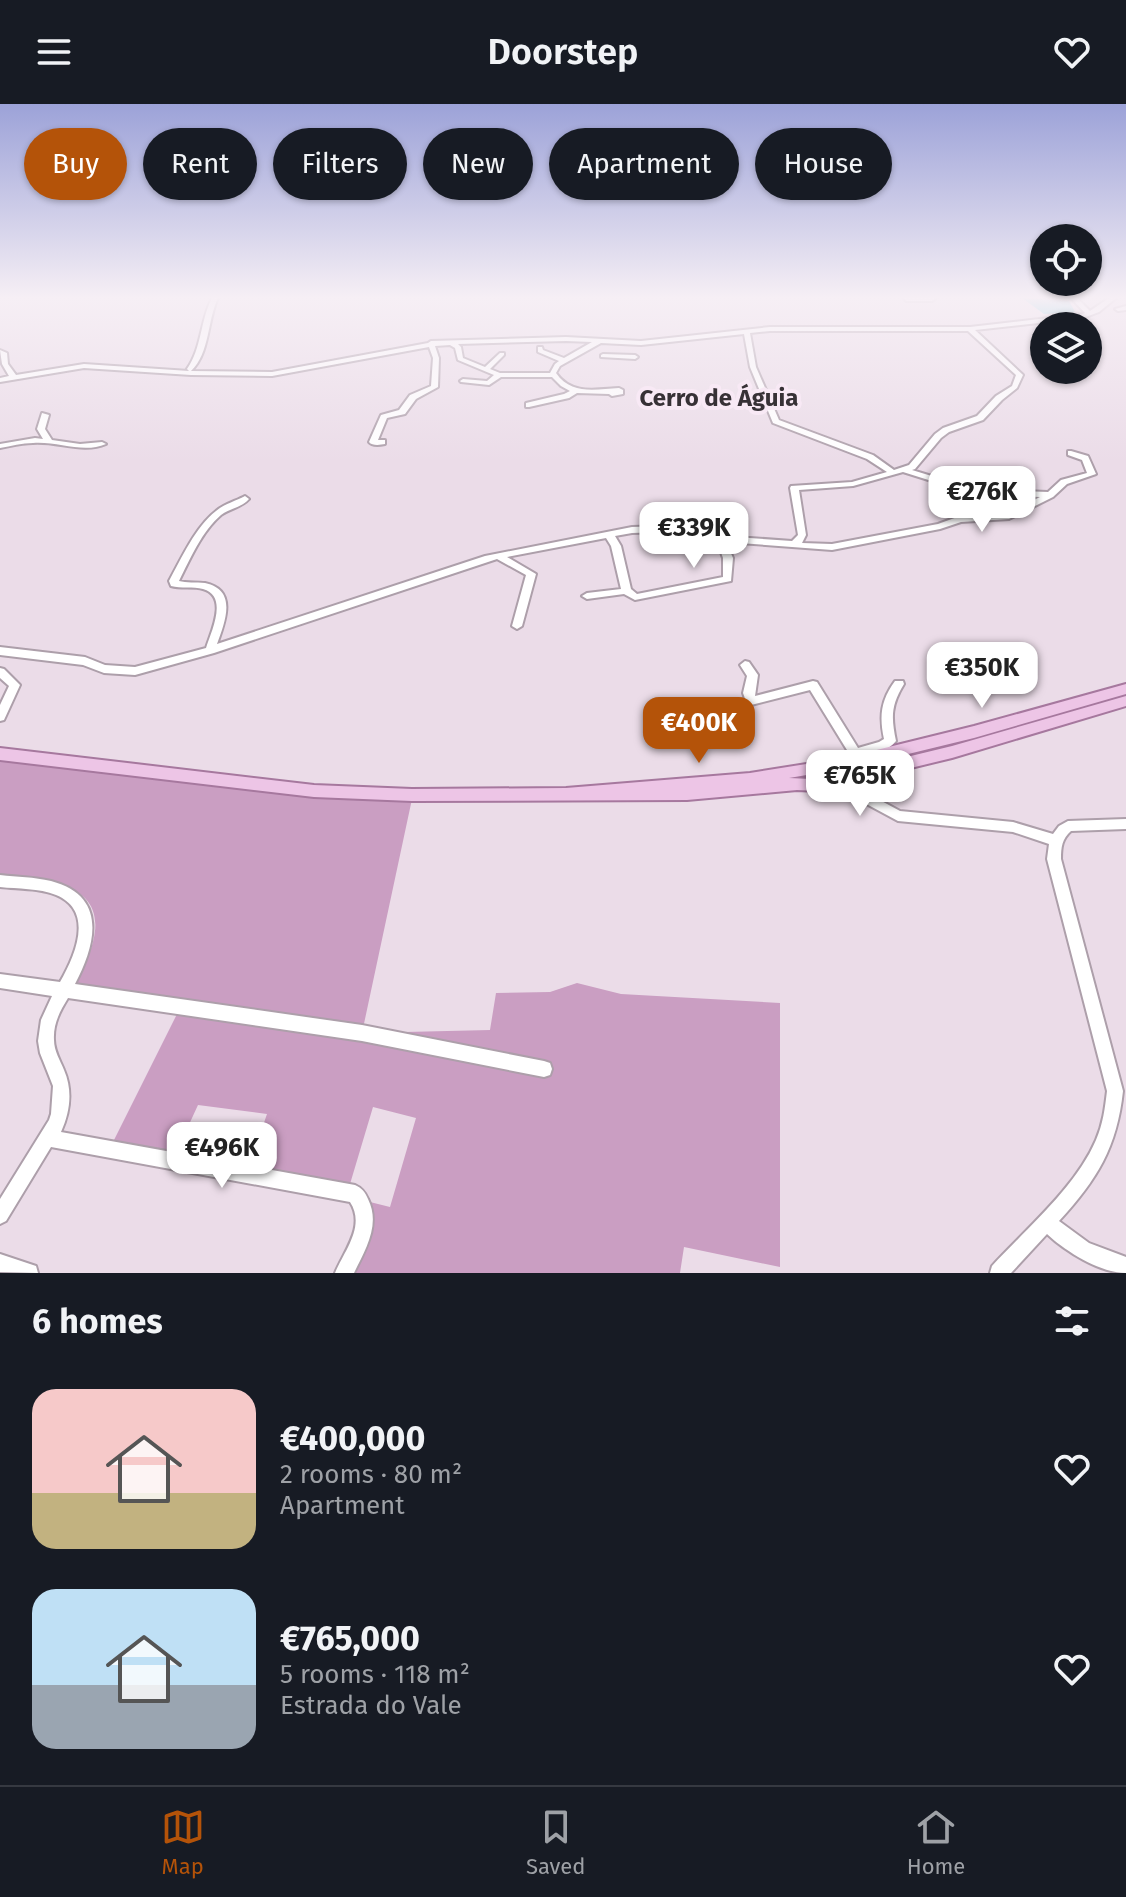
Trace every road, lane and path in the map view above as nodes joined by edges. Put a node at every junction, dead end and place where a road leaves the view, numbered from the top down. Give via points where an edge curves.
1 (2, 353) edge
2 (199, 353) edge
3 (386, 353) edge
4 (434, 353) edge
5 (459, 353) edge
6 (544, 353) edge
7 (583, 353) edge
8 (586, 353) edge
9 (751, 353) edge
10 (996, 353) edge
11 (502, 354) dead end
12 (635, 357) dead end
13 (565, 361) junction
14 (485, 370) junction
15 (190, 371) junction
16 (499, 375) junction
17 (554, 375) junction
18 (6, 380) edge
19 (463, 381) dead end
20 (576, 390) junction
21 (610, 392) dead end
22 (529, 405) dead end
23 (45, 415) dead end
24 (41, 429) junction
25 (48, 440) junction
26 (18, 441) junction
27 (382, 442) dead end
28 (102, 444) dead end
29 (0, 446) edge
30 (1071, 453) dead end
31 (899, 472) junction
32 (1050, 495) junction
33 (245, 499) dead end
34 (802, 535) junction
35 (610, 536) junction
36 (723, 539) junction
37 (787, 544) junction
38 (804, 546) junction
39 (499, 557) junction
40 (626, 591) junction
41 (587, 596) dead end
42 (517, 626) dead end
43 (210, 650) junction
44 (0, 651) edge
45 (745, 665) dead end
46 (0, 672) edge
47 (899, 684) dead end
48 (1126, 689) edge
49 (1126, 701) edge
50 (0, 717) edge
51 (0, 754) edge
52 (849, 760) junction
53 (864, 778) junction
54 (844, 787) junction
55 (567, 794) junction
56 (1126, 824) edge
57 (1055, 840) junction
58 (0, 881) edge
59 (0, 981) edge
60 (64, 991) junction
61 (544, 1069) dead end
62 (47, 1138) junction
63 (0, 1215) edge
64 (1046, 1221) junction
65 (0, 1263) edge
66 (1126, 1266) edge
67 (29, 1273) edge
68 (344, 1273) edge
69 (999, 1273) edge

1 - 18 street
2 - 15 street
3 - 15 street via 262,375
4 - 27 street via 434,387 413,397 402,412 384,417 373,442
5 - 14 street via 460,359
6 - 13 street
7 - 13 street
8 - 12 street
9 - 31 street via 778,424
10 - 31 street via 1018,372 1019,382 975,421 942,433 917,464
11 - 14 street
13 - 17 street
14 - 16 street
15 - 18 street via 84,366
16 - 17 street
16 - 19 street via 489,383
17 - 20 street
20 - 21 street
20 - 22 street
23 - 24 street
24 - 25 street
24 - 26 street
25 - 26 street
25 - 28 street
26 - 29 street
30 - 32 street via 1085,458 1092,474 1064,482
31 - 32 street via 973,491
31 - 34 street via 853,484 794,488
32 - 38 street via 1009,516 960,519 845,545
33 - 43 street via 219,511 174,581 210,588 219,596 222,609
34 - 37 street
34 - 38 street
35 - 36 street via 653,529
35 - 39 street
35 - 40 street
36 - 37 street
36 - 40 street via 728,579 655,595 635,597
37 - 38 street
39 - 42 street via 531,574
39 - 43 street
40 - 41 street
43 - 44 street via 135,671
45 - 52 street via 753,675 751,701 813,685
46 - 50 street via 15,685
47 - 52 street via 886,706 890,741
48 - 52 main road
49 - 53 main road
51 - 55 main road via 314,791
52 - 53 main road
52 - 54 main road via 830,775
52 - 55 main road via 750,779
53 - 54 main road via 861,786
54 - 55 main road via 797,784 687,794
54 - 57 street via 890,813 1013,827
56 - 57 street via 1068,826
57 - 64 street via 1054,859 1109,1063 1115,1112 1095,1164
58 - 60 street via 51,888 77,902 86,943
59 - 60 street
60 - 61 street via 362,1033
60 - 62 street via 46,1036 47,1053 61,1082 59,1113
62 - 63 street
62 - 68 street via 355,1194 367,1215
64 - 66 street via 1086,1253
64 - 69 street
65 - 67 street

